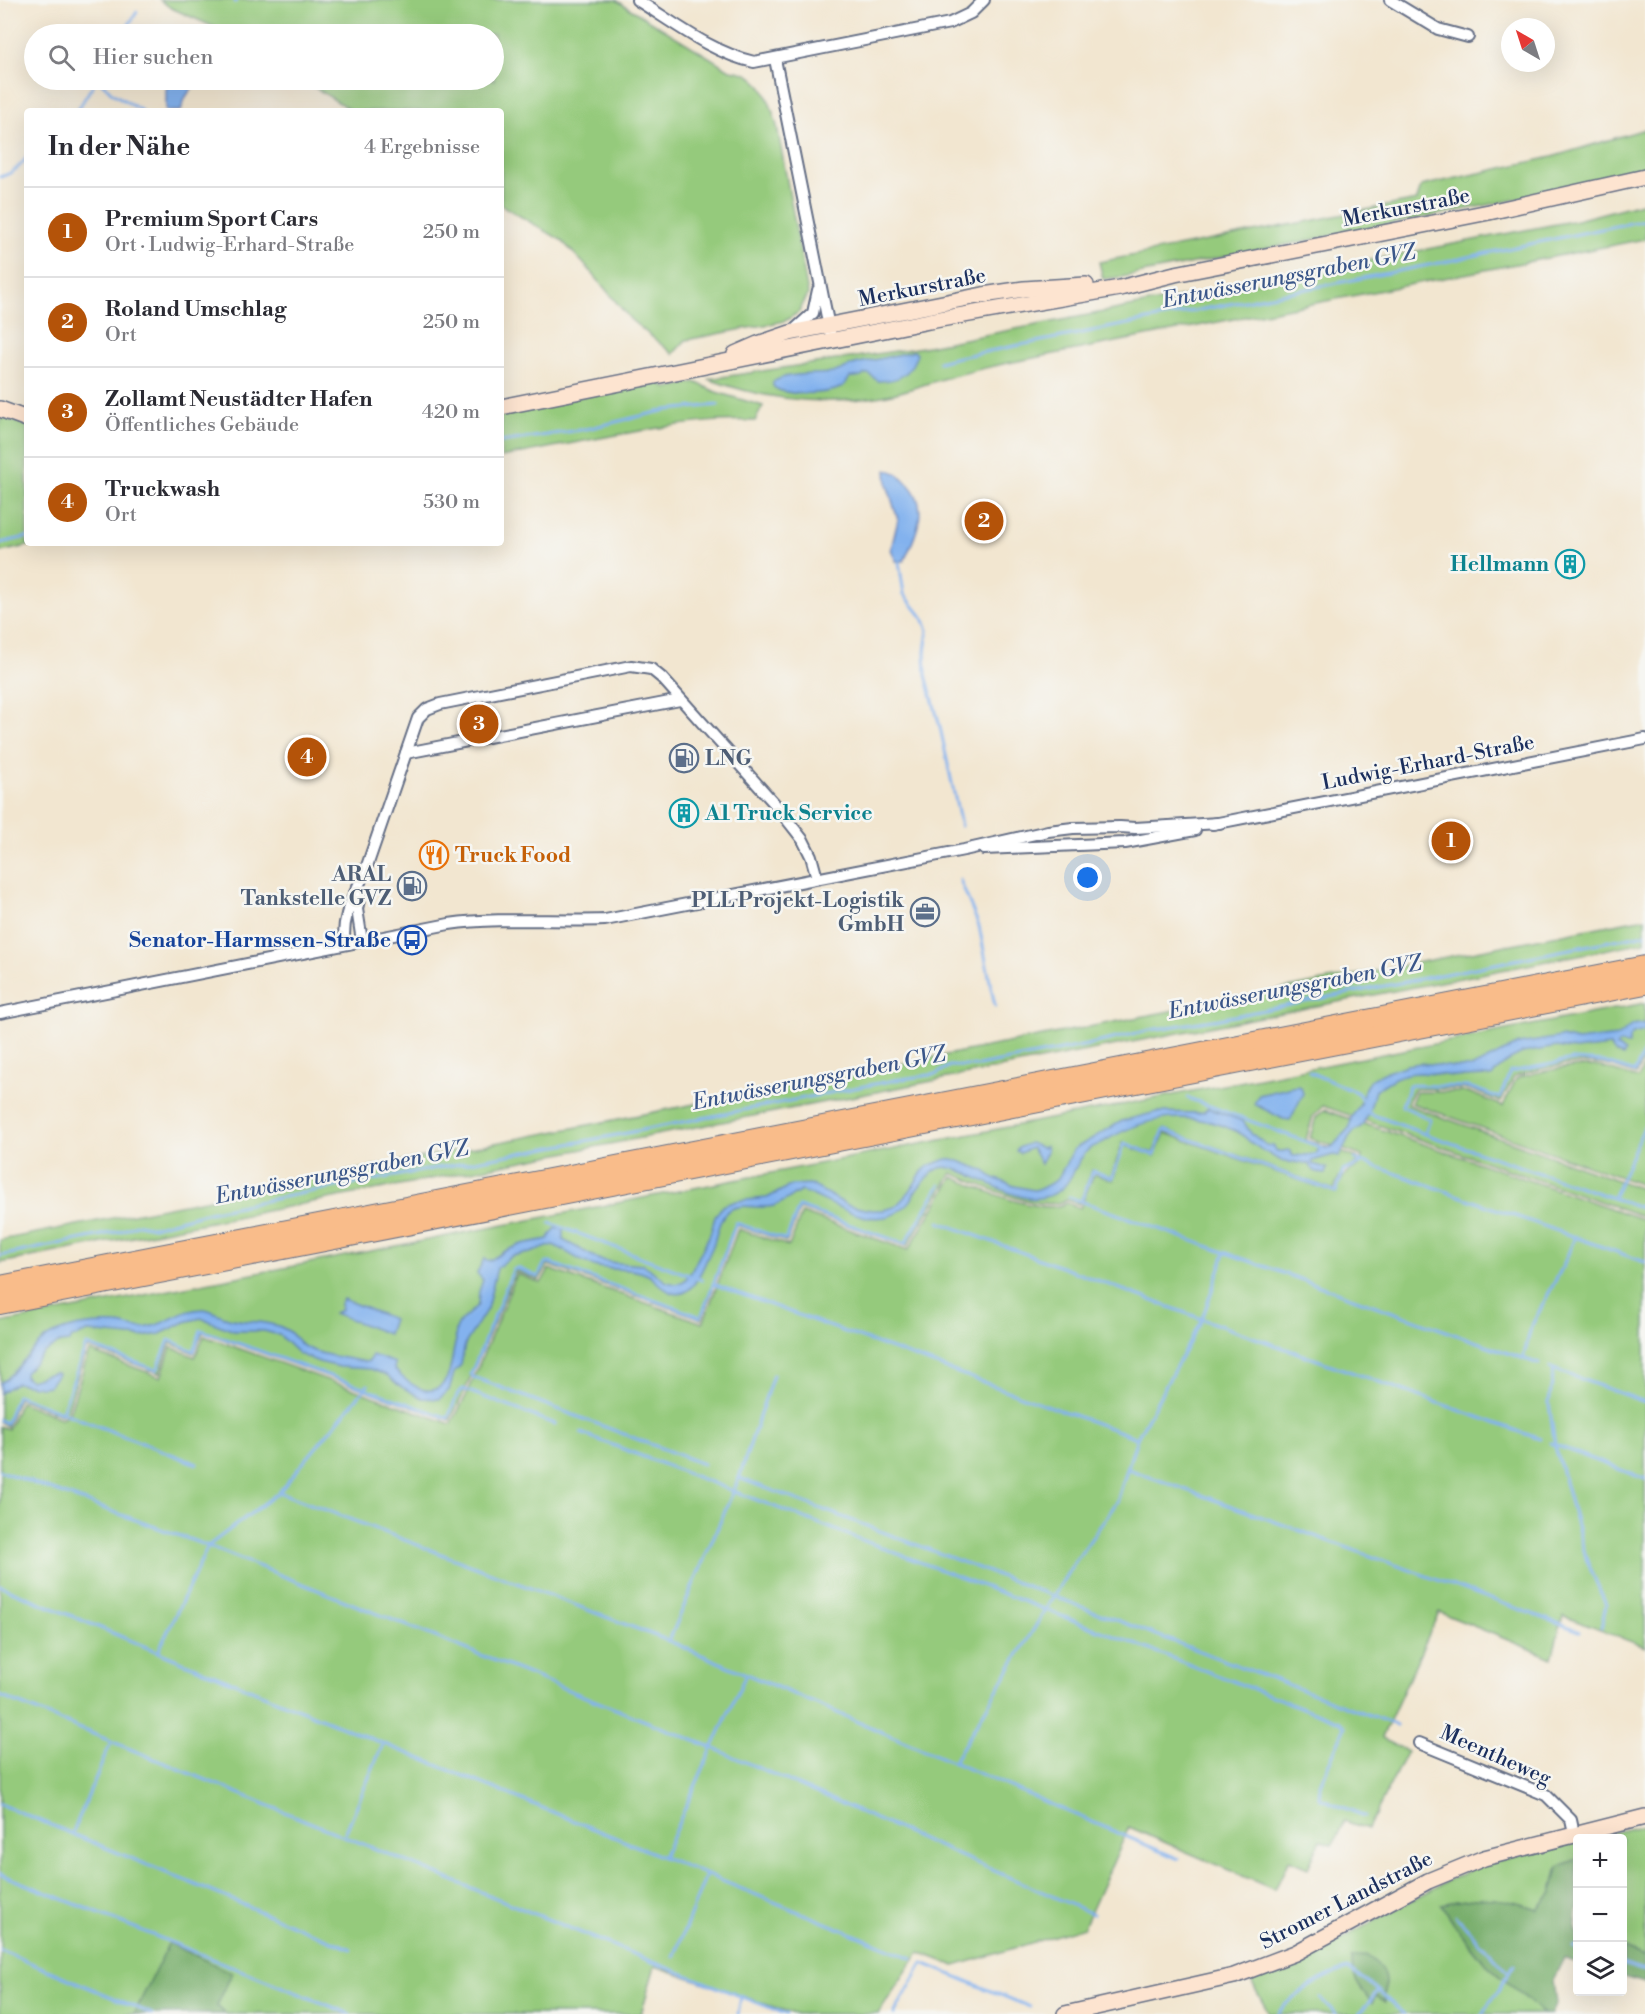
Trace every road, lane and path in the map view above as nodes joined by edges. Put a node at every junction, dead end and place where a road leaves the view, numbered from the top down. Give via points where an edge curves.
1 (637, 0) edge
2 (984, 0) edge
3 (1390, 0) edge
4 (1468, 37) dead end
5 (775, 59) junction
6 (1645, 177) edge
7 (819, 278) junction
8 (790, 333) junction
9 (830, 334) junction
10 (683, 371) junction
11 (504, 406) edge
12 (0, 409) edge
13 (24, 419) edge
14 (681, 700) junction
15 (1645, 739) edge
16 (406, 753) junction
17 (1220, 822) junction
18 (964, 850) junction
19 (364, 873) junction
20 (817, 878) junction
21 (362, 941) junction
22 (345, 944) junction
23 (1645, 966) edge
24 (1645, 984) edge
25 (0, 1013) edge
26 (0, 1286) edge
27 (0, 1304) edge
28 (1419, 1743) dead end
29 (1645, 1817) edge
30 (1573, 1834) edge
31 (1574, 1834) joint
32 (1065, 2014) edge

1 - 5 street via 733,56 754,62
2 - 5 street via 971,13 950,23
3 - 4 street via 1438,29
5 - 7 street
6 - 9 street, Merkurstraße via 1467,217 1174,274 1024,289
7 - 8 street via 813,313
7 - 9 street
8 - 9 street, Merkurstraße
8 - 10 street, Merkurstraße
9 - 10 street, Merkurstraße
10 - 11 street, Merkurstraße
12 - 13 street
14 - 16 street
14 - 16 street via 651,669 632,666 427,709 418,718
14 - 20 street via 803,840
15 - 17 street, Ludwig-Erhard-Straße
16 - 19 street
17 - 18 street, Ludwig-Erhard-Straße via 1125,843
17 - 18 street, Ludwig-Erhard-Straße via 1064,829
18 - 20 street, Ludwig-Erhard-Straße
19 - 21 street via 357,909
19 - 22 street via 345,920
20 - 21 street, Ludwig-Erhard-Straße via 605,920 484,920
21 - 22 street, Ludwig-Erhard-Straße
22 - 25 street, Ludwig-Erhard-Straße
23 - 26 highway
24 - 27 highway
28 - 31 street, Meentheweg via 1546,1795 1571,1820
29 - 31 street, Stromer Landstraße
30 - 32 street, Stromer Landstraße via 1455,1869 1306,1948 1254,1970

